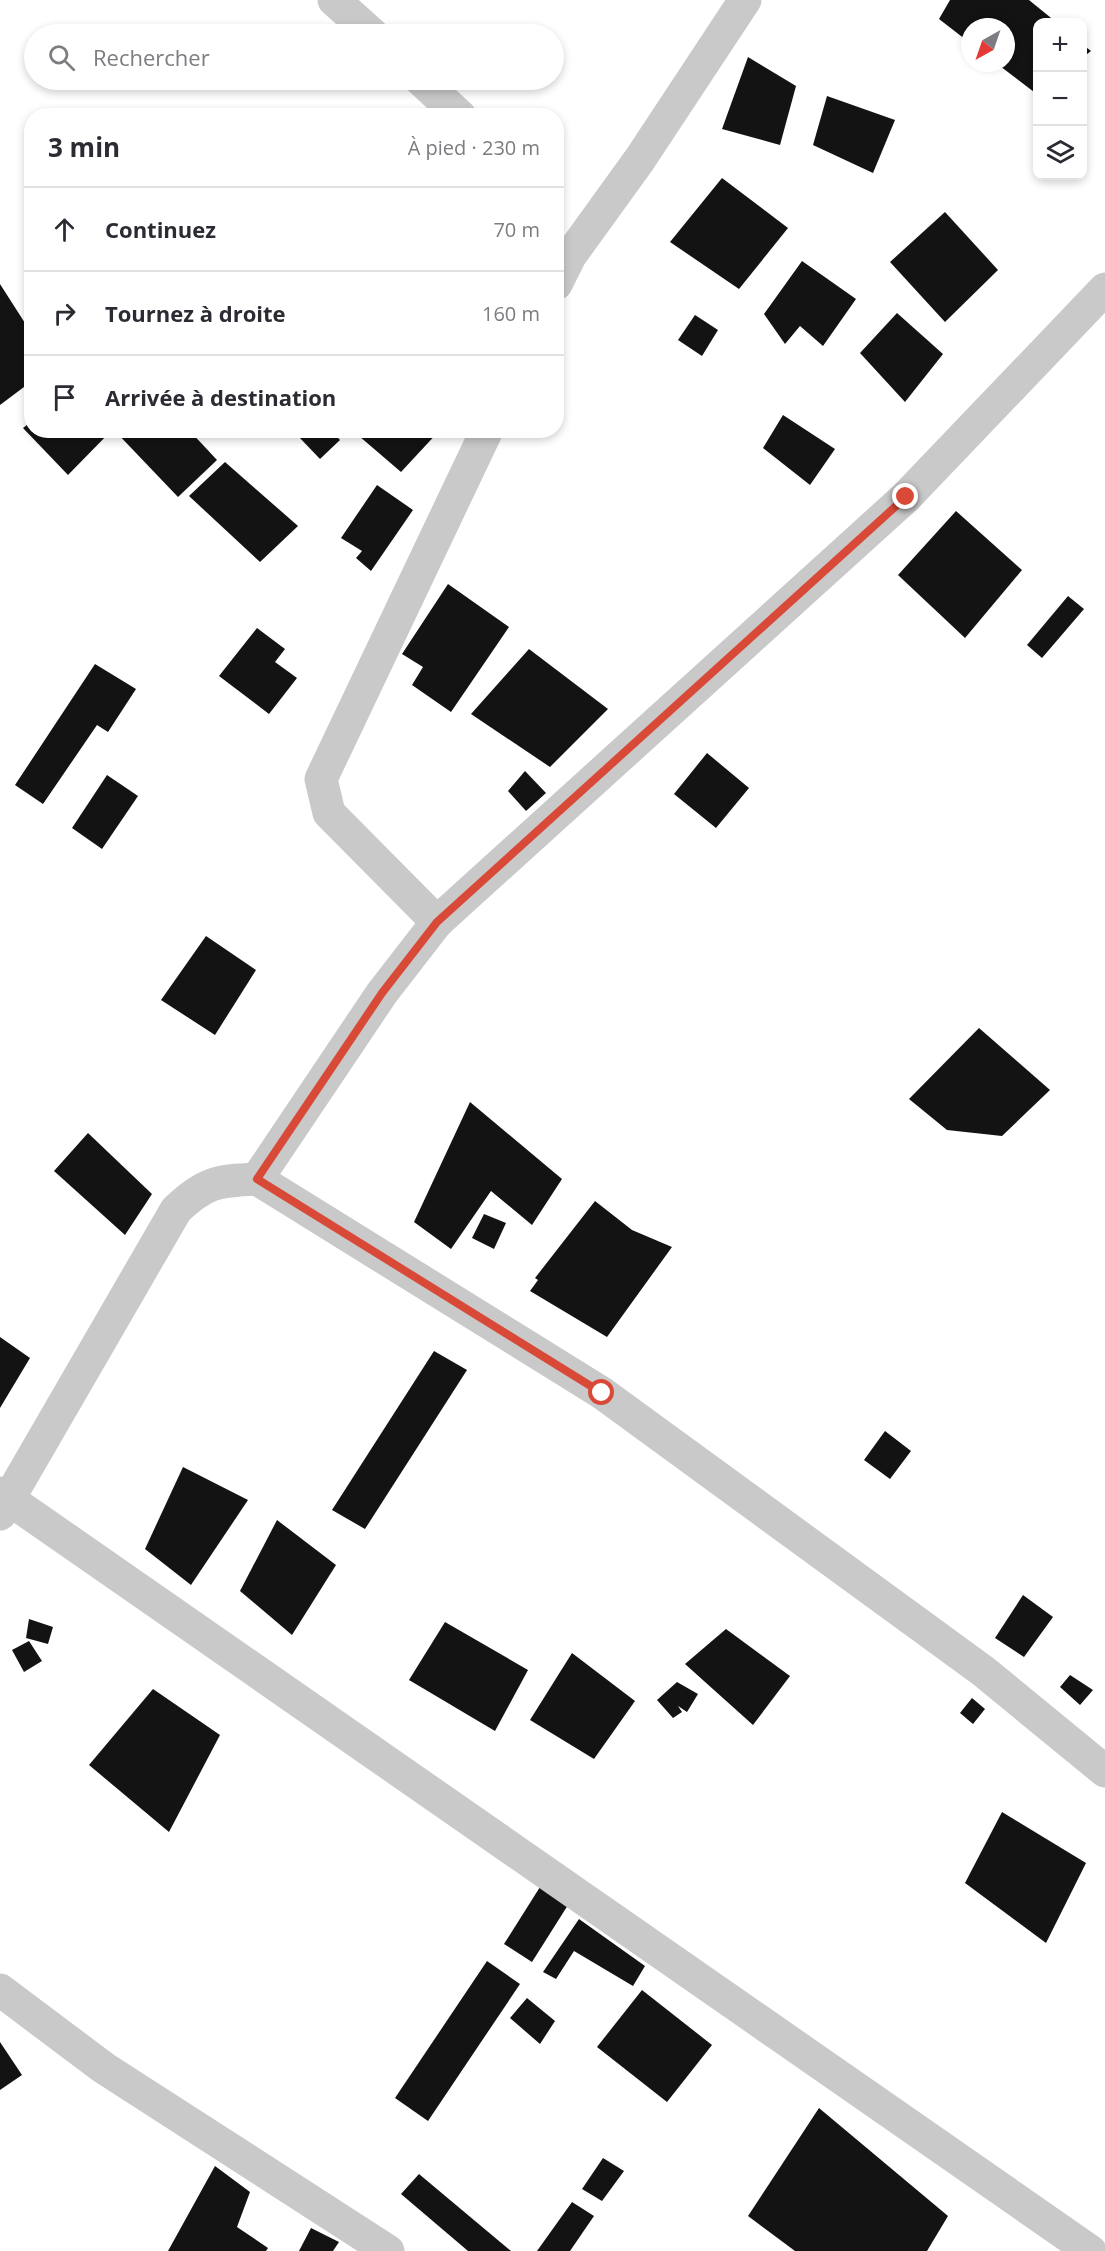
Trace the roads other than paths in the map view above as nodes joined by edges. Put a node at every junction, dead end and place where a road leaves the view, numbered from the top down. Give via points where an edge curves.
1 (334, 0) edge
2 (745, 0) edge
3 (361, 24) edge
4 (432, 90) edge
5 (451, 108) edge
6 (564, 256) edge
7 (1105, 289) edge
8 (483, 438) edge
9 (437, 922) junction
10 (257, 1179) junction
11 (3, 1503) edge
12 (1105, 1771) edge
13 (0, 1990) edge
14 (388, 2251) edge
15 (1090, 2251) edge

1 - 3 street
2 - 6 street via 639,159
4 - 5 street
7 - 9 street via 906,497
8 - 9 street via 321,779 329,813
9 - 10 street via 382,993
10 - 11 street via 222,1181 196,1191 176,1210
10 - 12 street via 602,1393 982,1671
11 - 15 street
13 - 14 street via 104,2068

